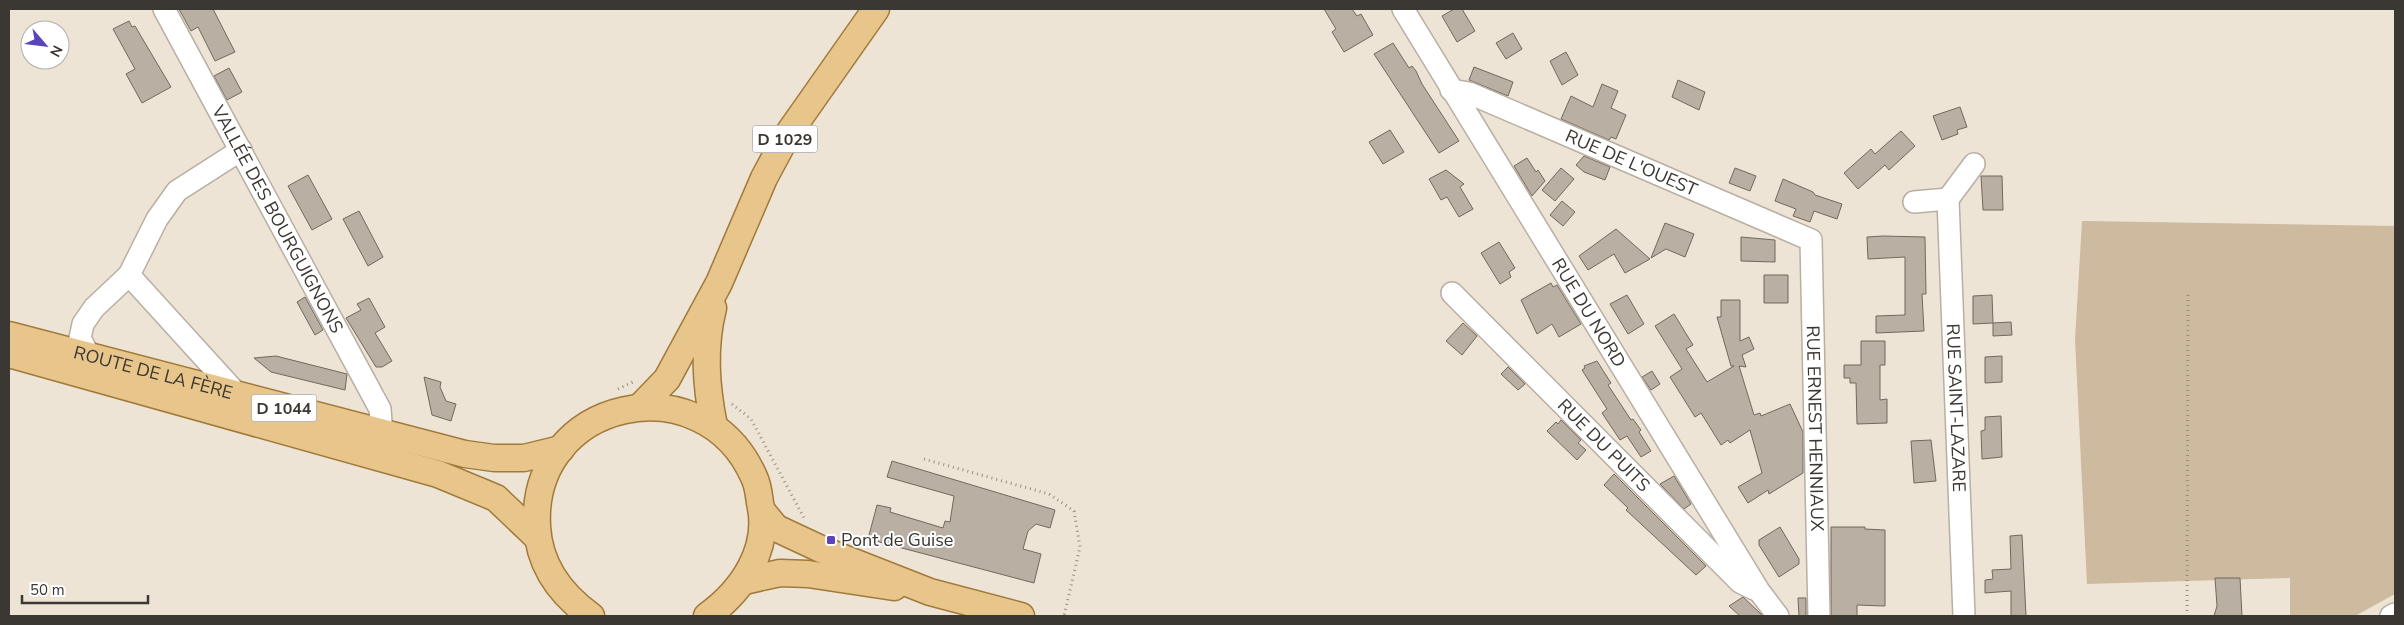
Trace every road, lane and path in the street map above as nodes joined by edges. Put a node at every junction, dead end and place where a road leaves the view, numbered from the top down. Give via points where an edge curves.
1 (164, 9) edge
2 (876, 9) edge
3 (1403, 9) edge
4 (1451, 90) junction
5 (241, 150) junction
6 (1974, 164) dead end
7 (1948, 199) junction
8 (1914, 202) dead end
9 (1812, 240) joint
10 (129, 275) junction
11 (719, 283) junction
12 (1452, 292) dead end
13 (2188, 294) dead end
14 (9, 334) edge
15 (9, 354) edge
16 (89, 357) junction
17 (667, 379) junction
18 (102, 381) junction
19 (707, 389) junction
20 (616, 390) dead end
21 (239, 396) junction
22 (641, 406) junction
23 (714, 426) junction
24 (377, 432) junction
25 (561, 448) junction
26 (924, 459) dead end
27 (762, 511) junction
28 (805, 519) dead end
29 (537, 537) junction
30 (744, 581) junction
31 (1759, 591) junction
32 (930, 592) junction
33 (719, 612) edge
34 (2395, 614) edge
35 (591, 616) edge
36 (1021, 616) edge
37 (1064, 616) edge
38 (1778, 616) edge
39 (1819, 616) edge
40 (1964, 616) edge
41 (2188, 616) edge
42 (2391, 616) edge

1 - 5 street, VALLÉE DES BOURGUIGNONS
2 - 11 main road, D 1029 via 786,137 764,178
3 - 4 street, RUE DU NORD
4 - 9 street, RUE DE L'OUEST via 1469,93
4 - 31 street, RUE DU NORD
5 - 10 street via 177,191 157,219
5 - 24 street, VALLÉE DES BOURGUIGNONS via 380,409 381,422
6 - 7 street
7 - 8 street
7 - 40 street, RUE SAINT-LAZARE
9 - 39 street, RUE ERNEST HENNIAUX
10 - 16 street via 94,308 83,324 80,338
10 - 21 street
11 - 17 main road, D 1029
11 - 19 main road, D 1029 via 708,331
12 - 31 street, RUE DU PUITS via 1740,582
13 - 41 path
14 - 16 main road, ROUTE DE LA FÈRE / D 1044
15 - 18 main road, ROUTE DE LA FÈRE / D 1044
16 - 18 street
16 - 21 main road, ROUTE DE LA FÈRE / D 1044
17 - 20 path via 654,373
17 - 22 main road, D 1029
18 - 29 main road, ROUTE DE LA FÈRE / D 1044 via 438,474 496,498
19 - 23 main road, D 1029
19 - 28 path via 751,419
21 - 24 main road, ROUTE DE LA FÈRE / D 1044
22 - 23 main road via 679,410
22 - 25 main road via 618,410 597,419
23 - 27 main road via 738,449 755,478
24 - 25 main road, ROUTE DE LA FÈRE / D 1044 via 494,458 524,458
25 - 29 main road via 548,468 540,490 536,513
26 - 37 path via 1049,494 1074,511 1080,548
27 - 30 main road via 759,547
27 - 32 main road via 776,528
29 - 35 main road via 544,562 556,584 574,604
30 - 32 main road via 780,573 808,574
30 - 33 main road
31 - 38 street, RUE DU NORD
32 - 36 main road
34 - 42 street

